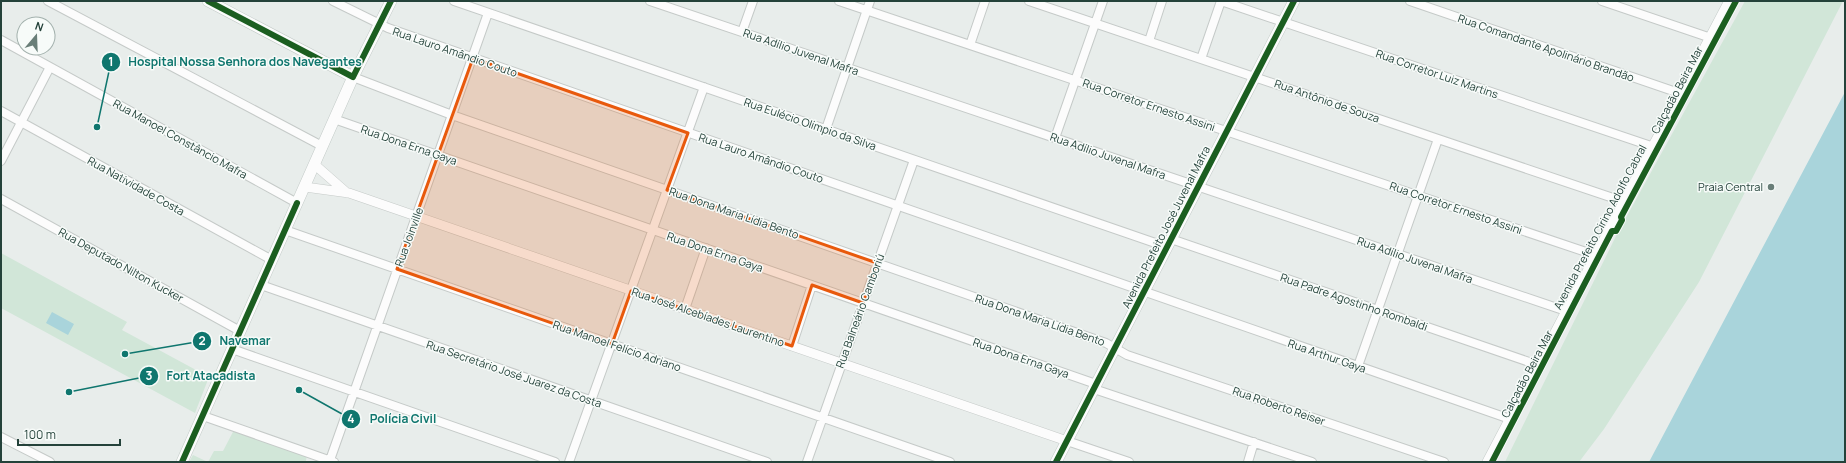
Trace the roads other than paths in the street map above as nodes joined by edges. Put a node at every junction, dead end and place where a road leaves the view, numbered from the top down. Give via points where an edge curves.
1 (48, 1) edge
2 (208, 1) edge
3 (333, 1) edge
4 (391, 1) edge
5 (454, 1) edge
6 (650, 1) edge
7 (753, 1) edge
8 (839, 1) edge
9 (870, 1) edge
10 (985, 1) edge
11 (1029, 1) edge
12 (1103, 1) edge
13 (1162, 1) edge
14 (1221, 1) edge
15 (1294, 1) edge
16 (1410, 1) edge
17 (1602, 1) edge
18 (1730, 1) edge
19 (1044, 3) edge
20 (867, 10) junction
21 (488, 13) junction
22 (1283, 22) junction
23 (1095, 23) junction
24 (378, 25) junction
25 (742, 32) junction
26 (1711, 38) junction
27 (1, 40) edge
28 (1149, 41) junction
29 (970, 45) junction
30 (472, 58) junction
31 (1201, 59) junction
32 (50, 67) junction
33 (847, 68) junction
34 (353, 77) junction
35 (1255, 77) junction
36 (1075, 80) junction
37 (704, 87) junction
38 (1682, 94) junction
39 (1, 111) edge
40 (452, 115) junction
41 (334, 119) junction
42 (21, 122) junction
43 (826, 129) junction
44 (1227, 132) junction
45 (688, 133) junction
46 (1055, 138) junction
47 (1438, 139) junction
48 (322, 146) junction
49 (1654, 147) junction
50 (438, 156) junction
51 (914, 160) junction
52 (1, 161) edge
53 (314, 164) junction
54 (1198, 186) junction
55 (305, 187) junction
56 (667, 190) junction
57 (348, 193) junction
58 (1418, 196) junction
59 (1, 200) edge
60 (1625, 202) junction
61 (297, 203) junction
62 (898, 206) junction
63 (416, 217) junction
64 (285, 230) junction
65 (653, 230) junction
66 (1169, 243) junction
67 (706, 248) junction
68 (1397, 254) junction
69 (1595, 255) junction
70 (272, 260) junction
71 (877, 263) junction
72 (397, 270) junction
73 (261, 285) junction
74 (812, 285) junction
75 (631, 290) junction
76 (1144, 292) junction
77 (863, 303) junction
78 (685, 309) junction
79 (1378, 310) junction
80 (1566, 311) junction
81 (377, 326) junction
82 (240, 331) junction
83 (612, 344) junction
84 (792, 346) junction
85 (1115, 348) junction
86 (232, 349) junction
87 (842, 363) junction
88 (1538, 365) junction
89 (1358, 366) junction
90 (1095, 386) junction
91 (354, 392) junction
92 (591, 401) junction
93 (202, 416) junction
94 (822, 418) junction
95 (1510, 419) junction
96 (1, 437) edge
97 (1067, 441) junction
98 (1254, 442) junction
99 (332, 461) edge
100 (50, 462) edge
101 (182, 462) edge
102 (555, 462) edge
103 (570, 462) edge
104 (767, 462) edge
105 (807, 462) edge
106 (950, 462) edge
107 (1056, 462) edge
108 (1129, 462) edge
109 (1248, 462) edge
110 (1312, 462) edge
111 (1444, 462) edge
112 (1488, 462) edge

1 - 48 street
2 - 34 main road
3 - 24 street, Rua Lauro Amândio Couto
4 - 24 main road
5 - 21 street, Rua Eulécio Olímpio da Silva
6 - 25 street, Rua Adílio Juvenal Mafra
7 - 25 street
8 - 20 street, Rua Corretor Ernesto Assini
9 - 20 street
10 - 29 street
11 - 19 street, Rua Antônio de Souza
12 - 23 street
13 - 28 street
14 - 22 street, Rua Corretor Luiz Martins
14 - 31 street
15 - 22 main road, Avenida Prefeito José Juvenal Mafra
16 - 38 street, Rua Comandante Apolinário Brandão
17 - 26 street
18 - 26 main road, Avenida Prefeito Cirino Adolfo Cabral
19 - 23 street, Rua Antônio de Souza
20 - 29 street, Rua Corretor Ernesto Assini
20 - 33 street
21 - 30 street, Rua Joinville
21 - 37 street, Rua Eulécio Olímpio da Silva
22 - 35 main road, Avenida Prefeito José Juvenal Mafra
22 - 49 street, Rua Corretor Luiz Martins
23 - 28 street, Rua Antônio de Souza
23 - 36 street
24 - 30 street, Rua Lauro Amândio Couto
24 - 34 main road
25 - 33 street, Rua Adílio Juvenal Mafra
26 - 38 main road, Avenida Prefeito Cirino Adolfo Cabral
27 - 32 street, Rua Manoel Constâncio Mafra
28 - 31 street, Rua Antônio de Souza
29 - 36 street, Rua Corretor Ernesto Assini
30 - 40 street, Rua Joinville
30 - 45 street, Rua Lauro Amândio Couto
31 - 35 street, Rua Antônio de Souza
32 - 42 street
32 - 61 street, Rua Manoel Constâncio Mafra
33 - 43 street
33 - 46 street, Rua Adílio Juvenal Mafra
34 - 40 street, Rua Dona Maria Lídia Bento
34 - 41 main road
35 - 44 main road, Avenida Prefeito José Juvenal Mafra
35 - 47 street, Rua Antônio de Souza
36 - 44 street, Rua Corretor Ernesto Assini
36 - 46 street
37 - 43 street, Rua Eulécio Olímpio da Silva
37 - 45 street
38 - 49 main road, Avenida Prefeito Cirino Adolfo Cabral
39 - 42 street, Rua Natividade Costa
40 - 50 street, Rua Joinville
40 - 56 street, Rua Dona Maria Lídia Bento
41 - 48 main road
41 - 50 street, Rua Dona Erna Gaya
42 - 52 street
42 - 70 street, Rua Natividade Costa
43 - 51 street, Rua Eulécio Olímpio da Silva
44 - 54 main road, Avenida Prefeito José Juvenal Mafra
44 - 58 street, Rua Corretor Ernesto Assini
45 - 56 street
45 - 62 street, Rua Lauro Amândio Couto
46 - 54 street, Rua Adílio Juvenal Mafra
47 - 58 street
47 - 60 street, Rua Antônio de Souza
48 - 53 main road
49 - 60 main road, Avenida Prefeito Cirino Adolfo Cabral
50 - 63 street, Rua Joinville
50 - 65 street, Rua Dona Erna Gaya
51 - 62 street, Rua Balneário Camboriú
51 - 66 street, Rua Eulécio Olímpio da Silva
53 - 55 main road
53 - 57 street, Rua José Alcebíades Laurentino
54 - 66 main road, Avenida Prefeito José Juvenal Mafra
54 - 68 street, Rua Adílio Juvenal Mafra
55 - 57 street, Rua José Alcebíades Laurentino
55 - 61 main road
56 - 65 street
56 - 71 street, Rua Dona Maria Lídia Bento
57 - 63 street, Rua José Alcebíades Laurentino
58 - 68 street
58 - 69 street, Rua Corretor Ernesto Assini
59 - 82 street, Rua Deputado Nilton Kucker
60 - 69 main road, Avenida Prefeito Cirino Adolfo Cabral
61 - 64 main road
62 - 71 street, Rua Balneário Camboriú
62 - 76 street, Rua Lauro Amândio Couto
63 - 72 street, Rua Joinville
63 - 75 street, Rua José Alcebíades Laurentino
64 - 70 main road
64 - 72 street, Rua Manoel Felício Adriano
65 - 67 street, Rua Dona Erna Gaya
65 - 75 street
66 - 76 main road, Avenida Prefeito José Juvenal Mafra
66 - 79 street, Rua Padre Agostinho Rombaldi
67 - 74 street, Rua Dona Erna Gaya
67 - 78 street
68 - 79 street
68 - 80 street, Rua Adílio Juvenal Mafra
69 - 80 main road, Avenida Prefeito Cirino Adolfo Cabral
70 - 73 main road
71 - 77 street, Rua Balneário Camboriú
71 - 85 street, Rua Dona Maria Lídia Bento
72 - 81 street, Rua Joinville
72 - 83 street, Rua Manoel Felício Adriano
73 - 81 street, Rua Secretário José Juarez da Costa
73 - 82 main road
74 - 77 street, Rua Dona Erna Gaya
74 - 84 street
75 - 78 street, Rua José Alcebíades Laurentino
75 - 83 street
76 - 85 main road, Avenida Prefeito José Juvenal Mafra
76 - 89 street, Rua Arthur Gaya
77 - 87 street, Rua Balneário Camboriú
77 - 90 street, Rua Dona Erna Gaya
78 - 84 street, Rua José Alcebíades Laurentino
79 - 88 street, Rua Padre Agostinho Rombaldi
79 - 89 street
80 - 88 main road, Avenida Prefeito Cirino Adolfo Cabral
81 - 91 street, Rua Joinville
81 - 92 street, Rua Secretário José Juarez da Costa
82 - 86 main road
83 - 92 street
83 - 94 street, Rua Manoel Felício Adriano
84 - 87 street, Rua José Alcebíades Laurentino
85 - 90 main road, Avenida Prefeito José Juvenal Mafra
85 - 111 street, Rua Roberto Reiser via 1127,355
86 - 91 street
86 - 93 main road
87 - 94 street, Rua Balneário Camboriú
87 - 97 street, Rua José Alcebíades Laurentino
88 - 95 main road, Avenida Prefeito Cirino Adolfo Cabral
89 - 95 street, Rua Arthur Gaya
90 - 97 main road, Avenida Prefeito José Juvenal Mafra
90 - 98 street, Rua Dona Erna Gaya
91 - 99 street, Rua Joinville
91 - 102 street
92 - 103 street
92 - 104 street, Rua Secretário José Juarez da Costa
93 - 99 street
93 - 101 main road
94 - 105 street, Rua Balneário Camboriú
94 - 106 street, Rua Manoel Felício Adriano
95 - 112 main road, Avenida Prefeito Cirino Adolfo Cabral
96 - 100 street
97 - 107 main road, Avenida Prefeito José Juvenal Mafra
97 - 108 street
98 - 109 street
98 - 110 street, Rua Dona Erna Gaya

